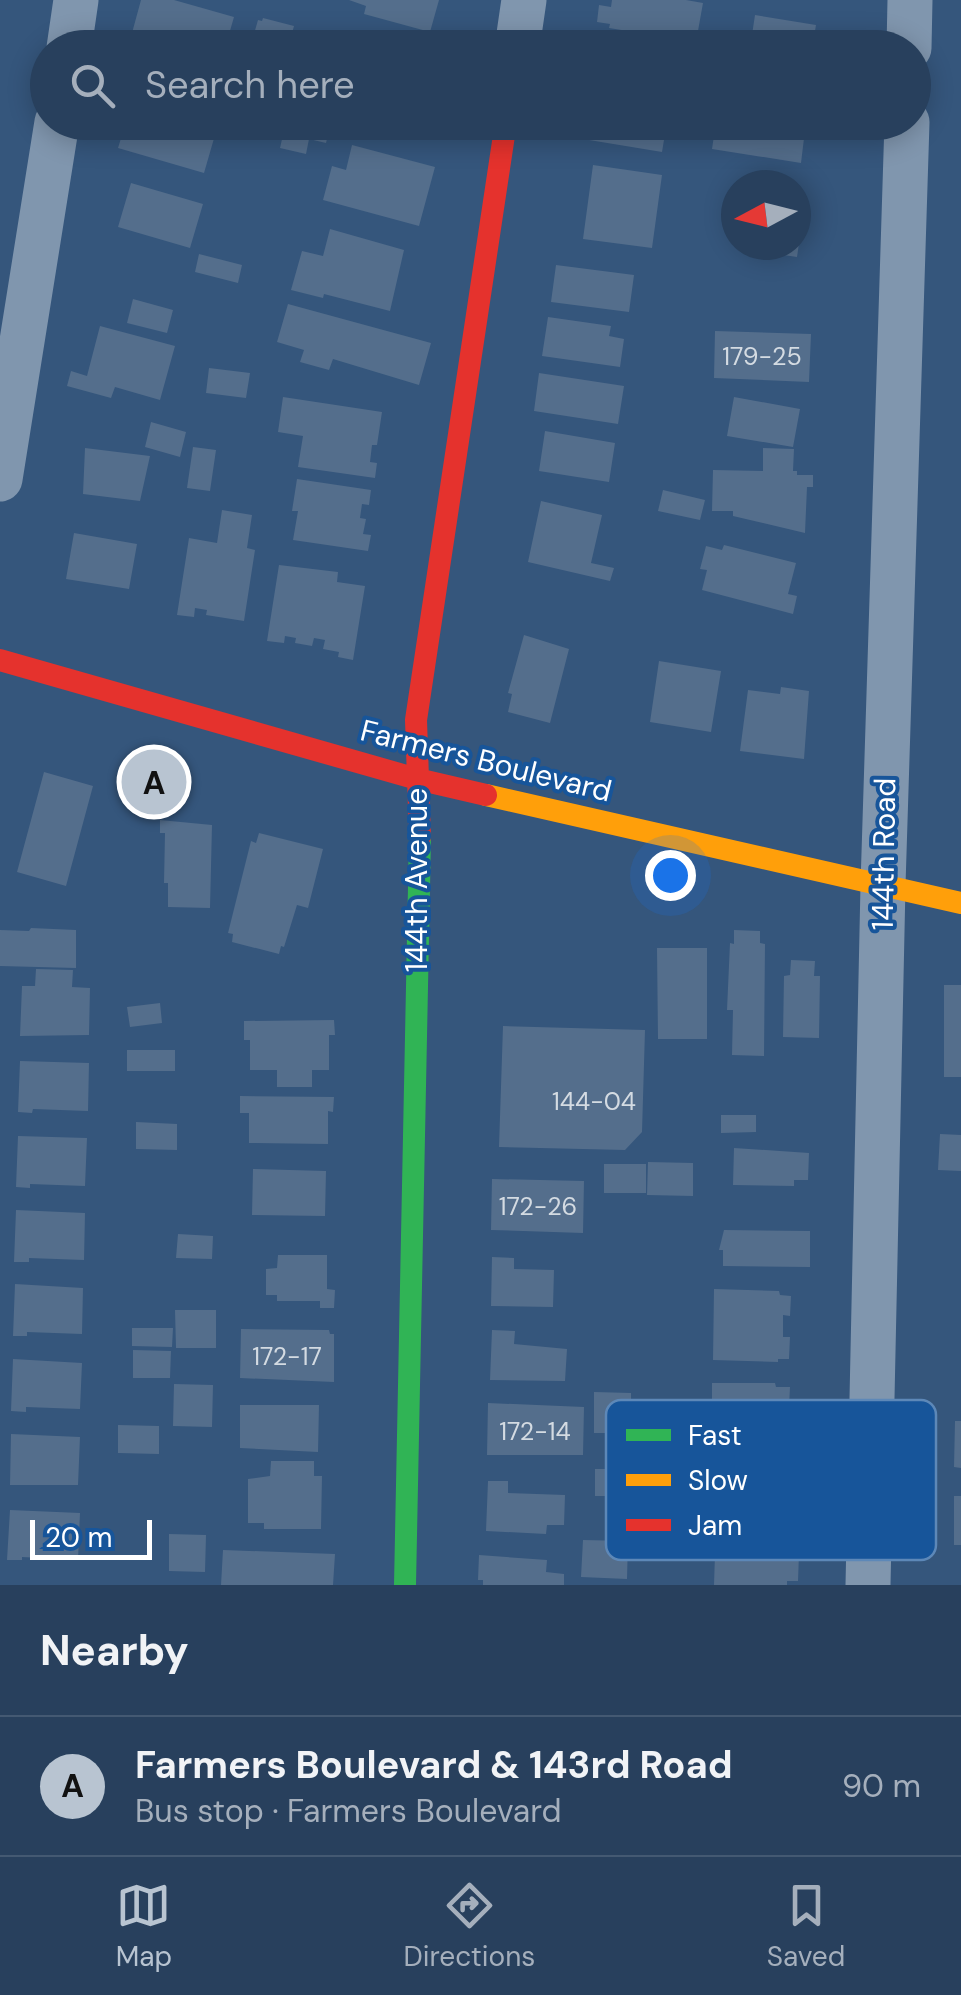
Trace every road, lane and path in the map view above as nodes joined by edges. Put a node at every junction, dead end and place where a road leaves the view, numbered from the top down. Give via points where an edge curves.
1 (76, 0) edge
2 (524, 0) edge
3 (910, 0) edge
4 (71, 30) edge
5 (520, 30) edge
6 (909, 30) edge
7 (54, 140) edge
8 (503, 140) edge
9 (905, 140) edge
10 (0, 479) edge
11 (0, 660) edge
12 (417, 779) junction
13 (883, 885) junction
14 (961, 904) edge
15 (872, 1400) edge
16 (869, 1560) edge
17 (404, 1585) edge
18 (868, 1585) edge

1 - 4 street
2 - 5 street
3 - 6 street
7 - 10 street
8 - 12 street, 144th Avenue via 416,720
9 - 13 street, 144th Road
11 - 12 street, Farmers Boulevard
12 - 13 street, Farmers Boulevard
12 - 17 street, 144th Avenue
13 - 14 street, Farmers Boulevard
13 - 15 street, 144th Road
16 - 18 street, 144th Road

